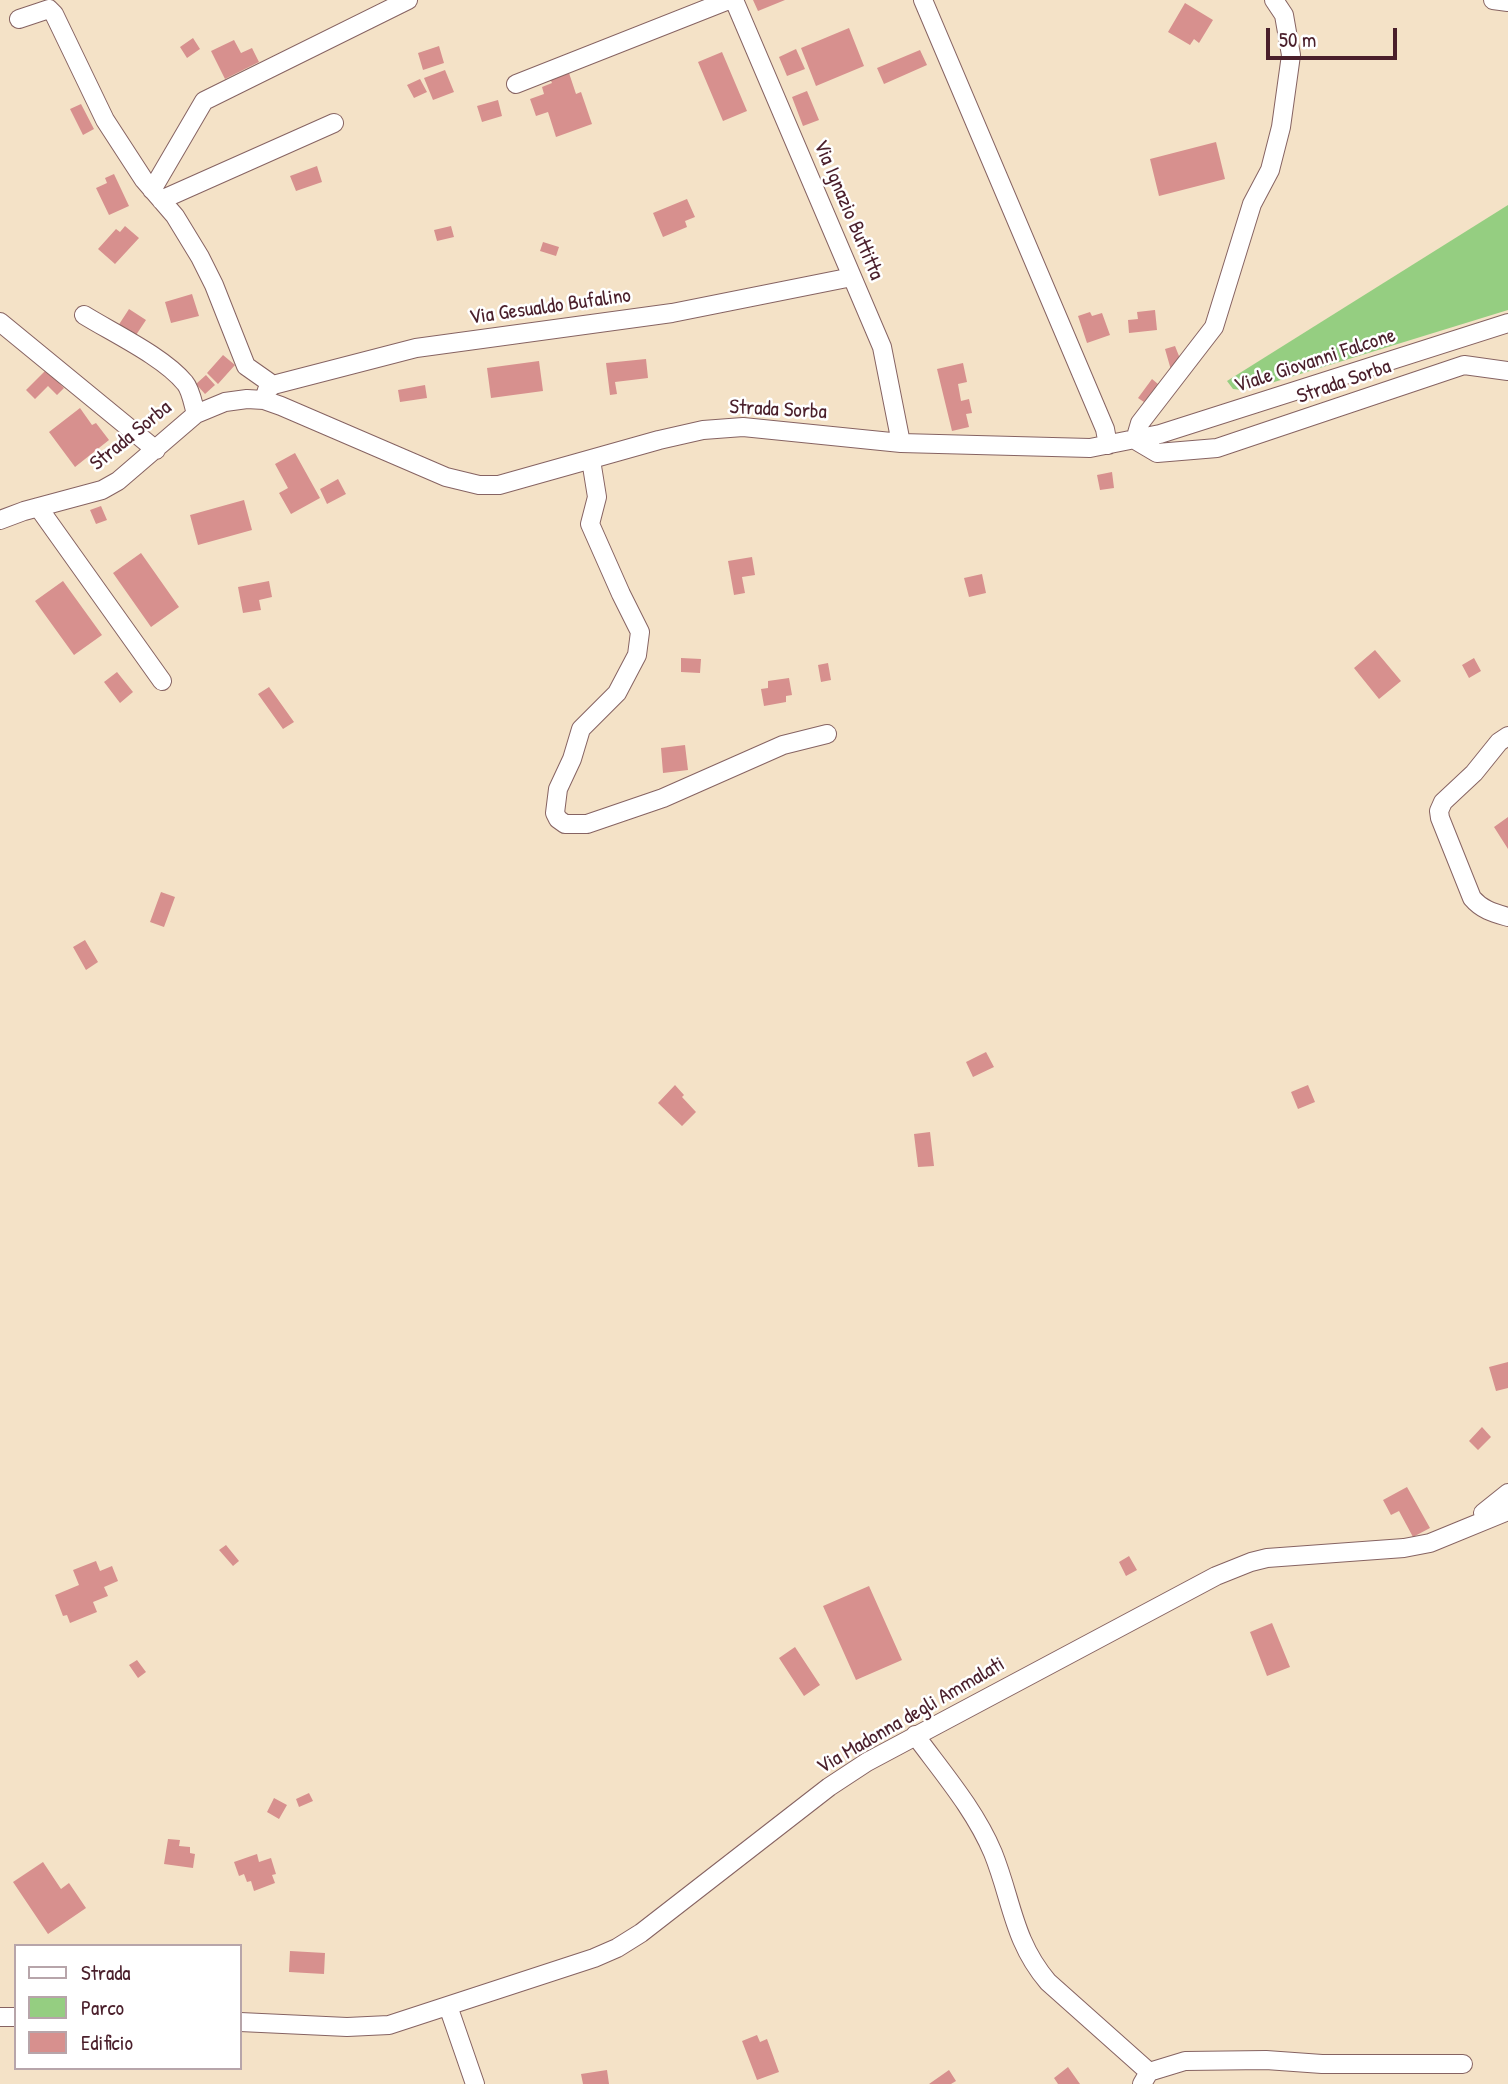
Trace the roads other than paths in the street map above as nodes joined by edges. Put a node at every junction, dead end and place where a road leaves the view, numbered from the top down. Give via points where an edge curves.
1 (408, 0) edge
2 (729, 0) edge
3 (734, 0) edge
4 (923, 0) edge
5 (1274, 0) edge
6 (1493, 0) edge
7 (1508, 2) edge
8 (19, 19) dead end
9 (516, 83) dead end
10 (334, 123) dead end
11 (157, 195) junction
12 (852, 277) junction
13 (83, 315) dead end
14 (0, 322) edge
15 (1508, 323) edge
16 (1508, 371) edge
17 (269, 392) junction
18 (196, 414) junction
19 (1135, 440) junction
20 (901, 443) junction
21 (1108, 445) junction
22 (156, 450) junction
23 (591, 460) junction
24 (38, 507) junction
25 (0, 520) edge
26 (162, 681) dead end
27 (827, 734) dead end
28 (1508, 736) edge
29 (1508, 917) edge
30 (1508, 1493) edge
31 (1508, 1511) edge
32 (1460, 1530) junction
33 (915, 1735) junction
34 (448, 2006) junction
35 (242, 2022) edge
36 (1463, 2064) dead end
37 (1146, 2078) edge
38 (475, 2084) edge

1 - 11 street via 204,101
2 - 9 street
3 - 12 street, Via Ignazio Buttitta
4 - 21 street
5 - 19 street via 1284,15 1291,55 1270,170 1252,204 1214,327 1140,424
6 - 7 street
8 - 11 street via 49,9 54,14 105,120
10 - 11 street
11 - 17 street via 200,257 246,366
12 - 17 street, Via Gesualdo Bufalino via 672,313 416,348
12 - 20 street, Via Ignazio Buttitta via 882,347
13 - 18 street via 176,374 187,385
14 - 22 street
15 - 19 street, Viale Giovanni Falcone
16 - 19 street, Strada Sorba via 1464,365 1217,448 1157,453
17 - 18 street, Strada Sorba
17 - 23 street, Strada Sorba via 467,483 516,482
18 - 22 street, Strada Sorba
19 - 21 street, Strada Sorba
20 - 21 street, Strada Sorba
20 - 23 street, Strada Sorba via 743,427 703,430
22 - 24 street, Strada Sorba via 102,490
23 - 27 street via 597,497 590,524 640,632 637,655 617,693 581,729 558,789 558,819 565,824 587,824 783,745
24 - 25 street, Strada Sorba
24 - 26 street
28 - 29 street via 1439,811 1472,898 1491,912
30 - 32 street
31 - 32 street, Via Madonna degli Ammalati
32 - 33 street, Via Madonna degli Ammalati via 1404,1548 1268,1558 1234,1568
33 - 34 street, Via Madonna degli Ammalati via 829,1787 617,1948
33 - 37 street via 977,1821 993,1854 1014,1925 1036,1969
34 - 35 street, Via Madonna degli Ammalati via 372,2027
34 - 38 street
36 - 37 street via 1185,2061

